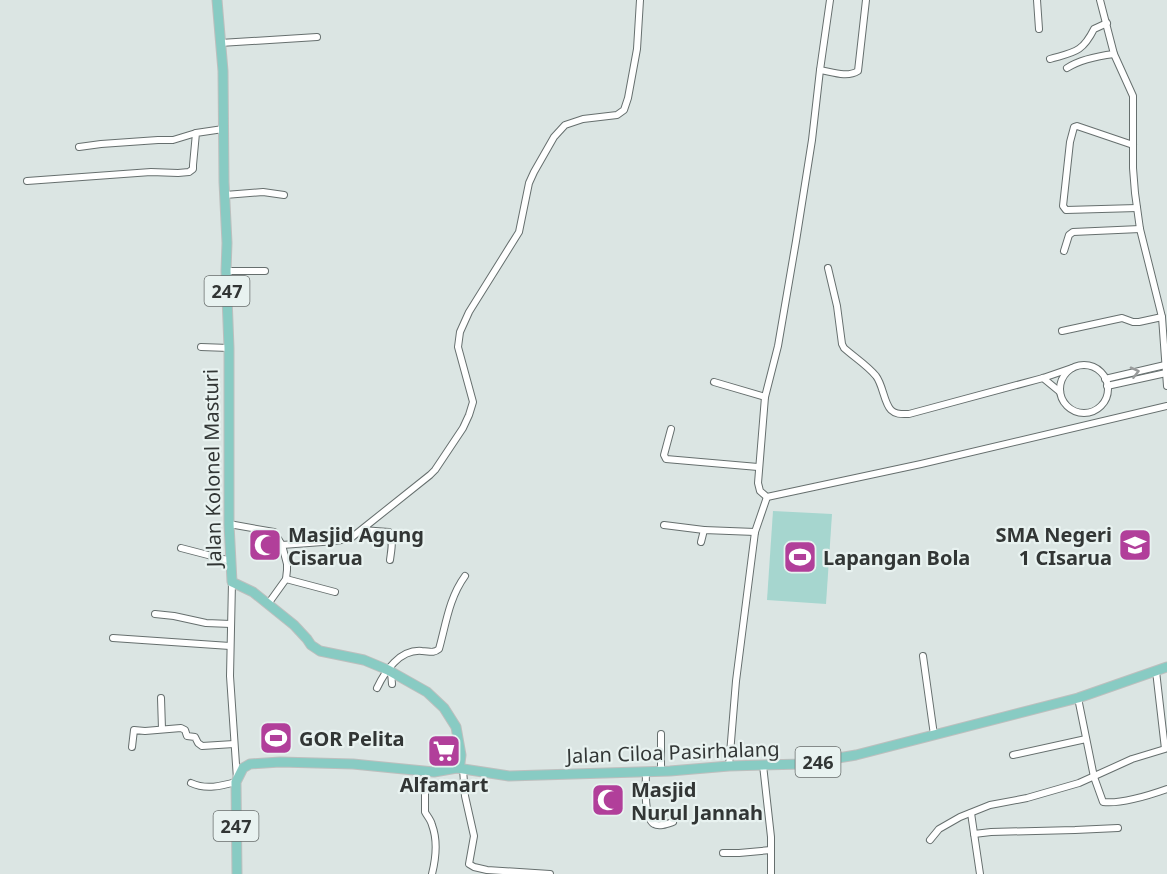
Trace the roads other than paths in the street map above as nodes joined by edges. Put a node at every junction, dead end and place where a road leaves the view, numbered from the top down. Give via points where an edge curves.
1 (217, 0) edge
2 (640, 0) edge
3 (830, 0) edge
4 (866, 0) edge
5 (1037, 0) edge
6 (1100, 0) edge
7 (1107, 23) junction
8 (1039, 29) dead end
9 (316, 37) dead end
10 (220, 43) junction
11 (1114, 54) junction
12 (1050, 59) dead end
13 (1067, 68) dead end
14 (820, 70) junction
15 (224, 129) junction
16 (196, 133) junction
17 (1133, 145) junction
18 (79, 147) dead end
19 (27, 181) dead end
20 (225, 195) junction
21 (284, 195) dead end
22 (1137, 208) junction
23 (1140, 229) junction
24 (1064, 251) dead end
25 (828, 268) dead end
26 (226, 271) junction
27 (265, 271) dead end
28 (1162, 317) junction
29 (1062, 331) dead end
30 (201, 347) dead end
31 (229, 348) junction
32 (1165, 364) junction
33 (1072, 369) junction
34 (1166, 373) edge
35 (1043, 378) junction
36 (714, 382) dead end
37 (1106, 382) junction
38 (1167, 386) edge
39 (1059, 392) junction
40 (765, 397) junction
41 (1167, 406) edge
42 (671, 429) dead end
43 (758, 467) junction
44 (767, 497) junction
45 (229, 524) junction
46 (664, 525) dead end
47 (362, 530) junction
48 (704, 531) junction
49 (754, 532) junction
50 (701, 542) dead end
51 (282, 544) junction
52 (181, 548) dead end
53 (390, 560) dead end
54 (231, 561) junction
55 (465, 576) dead end
56 (286, 579) junction
57 (232, 582) junction
58 (335, 592) dead end
59 (268, 604) junction
60 (155, 614) dead end
61 (231, 624) junction
62 (113, 638) dead end
63 (230, 646) junction
64 (923, 656) dead end
65 (1167, 667) edge
66 (389, 671) junction
67 (1155, 671) junction
68 (392, 684) dead end
69 (377, 688) dead end
70 (160, 698) dead end
71 (1078, 698) junction
72 (162, 729) junction
73 (661, 734) dead end
74 (934, 735) junction
75 (1086, 740) junction
76 (234, 744) junction
77 (132, 747) dead end
78 (1013, 755) dead end
79 (763, 765) junction
80 (729, 766) junction
81 (460, 769) junction
82 (425, 771) junction
83 (646, 771) junction
84 (661, 771) junction
85 (1095, 777) junction
86 (236, 780) junction
87 (191, 783) dead end
88 (1167, 789) edge
89 (971, 813) junction
90 (673, 822) dead end
91 (1118, 828) dead end
92 (974, 834) junction
93 (930, 840) dead end
94 (771, 850) junction
95 (723, 853) dead end
96 (237, 874) edge
97 (432, 874) edge
98 (550, 874) edge
99 (771, 874) edge
100 (980, 874) edge

1 - 10 main road, Jalan Kolonel Masturi / 247
2 - 47 street via 637,49 624,110 617,115 565,125 554,137 529,183 519,232 459,332 458,347 473,398 470,415 435,470
3 - 14 street
4 - 14 street via 858,71 848,75
5 - 8 street
6 - 7 street
7 - 11 street
7 - 12 street via 1094,29 1079,50
9 - 10 street
10 - 15 main road, Jalan Kolonel Masturi / 247
11 - 13 street
11 - 17 street via 1133,96
14 - 40 street via 796,241
15 - 16 street
15 - 20 main road, Jalan Kolonel Masturi / 247
16 - 18 street via 166,141
16 - 19 street via 194,165 189,172
17 - 22 street
17 - 22 street via 1074,127 1063,206 1066,210
20 - 21 street
20 - 26 main road, Jalan Kolonel Masturi / 247
22 - 23 street
23 - 24 street via 1073,232
23 - 28 street
25 - 35 street via 843,348 876,376 889,408 895,413 909,414
26 - 27 street
26 - 31 main road, Jalan Kolonel Masturi / 247
28 - 29 street via 1139,322 1122,318
28 - 32 street
30 - 31 street
31 - 45 main road, Jalan Kolonel Masturi / 247
32 - 34 street
37 -> 32 street
33 - 35 street
33 - 37 street via 1091,366
33 - 39 street via 1062,378
34 - 37 street
34 - 38 street
35 - 39 street
36 - 40 street
37 - 39 street via 1103,404 1086,413 1068,408
40 - 43 street
41 - 44 street
42 - 43 street via 666,459
43 - 44 street via 760,491
44 - 49 street
45 - 51 street via 274,532
45 - 54 main road, Jalan Kolonel Masturi / 247
46 - 48 street
47 - 51 street via 346,539
47 - 53 street via 391,534
48 - 49 street
48 - 50 street
49 - 80 street
51 - 56 street
52 - 54 street
54 - 57 main road, Jalan Kolonel Masturi / 247
55 - 66 street via 449,609 440,649 434,653 403,654
56 - 58 street
56 - 59 street
57 - 59 main road, Jalan Kolonel Masturi
57 - 61 street
59 - 66 main road, Jalan Kolonel Masturi via 320,651 353,657
60 - 61 street
61 - 63 street
62 - 63 street
63 - 76 street
64 - 74 street
65 - 67 main road, Jalan Ciloa Pasirhalang / 246
66 - 68 street
66 - 69 street
66 - 81 main road, Jalan Kolonel Masturi via 427,692 449,715 461,749
67 - 71 main road, Jalan Ciloa Pasirhalang / 246
67 - 85 street via 1165,749
70 - 72 street
71 - 74 main road, Jalan Ciloa Pasirhalang / 246
71 - 75 street
72 - 76 street via 183,728 187,736 195,737 202,746
72 - 77 street via 134,730
73 - 84 street
74 - 79 main road, Jalan Ciloa Pasirhalang / 246 via 825,761
75 - 78 street
75 - 85 street
76 - 86 street
79 - 80 main road, Jalan Ciloa Pasirhalang / 246
79 - 94 street
80 - 84 main road, Jalan Ciloa Pasirhalang / 246
81 - 82 main road
81 - 83 main road, Jalan Ciloa Pasirhalang / 246 via 508,776
81 - 98 street via 474,836 469,864 488,870
82 - 86 main road via 353,764 265,763 243,768
82 - 97 street via 425,812 436,841
83 - 84 main road, Jalan Ciloa Pasirhalang / 246
83 - 90 street via 650,820 656,825
85 - 88 street via 1101,799 1106,803
85 - 89 street
86 - 87 street via 208,788
86 - 96 main road, 247
89 - 92 street
89 - 93 street via 939,829
91 - 92 street
92 - 100 street
94 - 95 street
94 - 99 street

